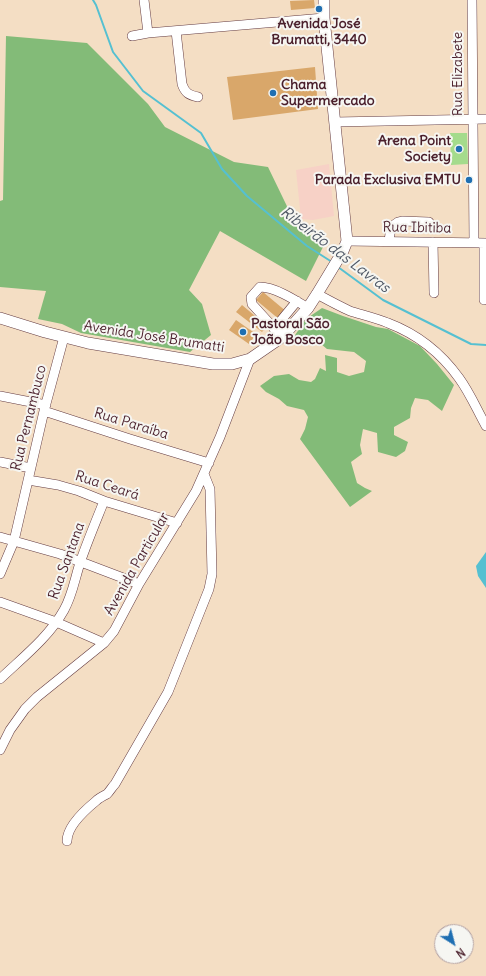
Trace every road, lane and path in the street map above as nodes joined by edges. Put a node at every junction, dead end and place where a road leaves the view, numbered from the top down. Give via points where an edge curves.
1 (144, 0) edge
2 (324, 0) edge
3 (472, 0) edge
4 (324, 18) junction
5 (176, 31) junction
6 (148, 33) junction
7 (132, 36) dead end
8 (198, 97) dead end
9 (473, 118) junction
10 (486, 118) edge
11 (335, 122) junction
12 (429, 222) dead end
13 (347, 241) junction
14 (389, 242) junction
15 (433, 242) junction
16 (474, 243) junction
17 (485, 243) edge
18 (434, 293) dead end
19 (317, 294) junction
20 (484, 300) dead end
21 (297, 301) junction
22 (308, 308) junction
23 (0, 318) edge
24 (278, 333) junction
25 (64, 337) junction
26 (250, 359) junction
27 (0, 396) edge
28 (45, 408) junction
29 (486, 426) edge
30 (0, 462) edge
31 (209, 463) junction
32 (31, 468) junction
33 (204, 474) junction
34 (28, 480) junction
35 (104, 501) junction
36 (177, 523) junction
37 (0, 537) edge
38 (14, 541) junction
39 (80, 562) junction
40 (0, 574) edge
41 (139, 584) junction
42 (0, 602) edge
43 (56, 622) junction
44 (104, 643) junction
45 (0, 679) edge
46 (0, 750) edge
47 (67, 841) dead end

1 - 6 street
2 - 4 main road
3 - 9 street, Rua Elizabete
4 - 5 street
4 - 11 main road
5 - 6 street
5 - 8 street via 182,84 188,94
6 - 7 street
9 - 10 street
9 - 11 street
9 - 16 street, Rua Elizabete
11 - 13 main road
12 - 14 street via 398,222 392,227
13 - 14 street, Rua Ibitiba
13 - 19 main road, Avenida José Brumatti
14 - 15 street, Rua Ibitiba
15 - 16 street, Rua Ibitiba
15 - 18 street
16 - 17 street, Rua Ibitiba
17 - 20 street
19 - 22 main road, Avenida José Brumatti
19 - 29 street via 349,310 403,329 435,350 460,379
21 - 22 street
21 - 24 street
21 - 24 street via 260,286 251,297 252,304
22 - 24 main road, Avenida José Brumatti
23 - 25 main road, Avenida José Brumatti
24 - 26 main road, Avenida José Brumatti
25 - 26 main road, Avenida José Brumatti via 213,364 232,364
25 - 28 street, Rua Pernambuco
26 - 31 street, Avenida Particular
27 - 28 street, Rua Paraíba
28 - 31 street, Rua Paraíba via 130,439
28 - 32 street, Rua Pernambuco
30 - 32 street
31 - 33 street, Avenida Particular
32 - 34 street, Rua Pernambuco
33 - 36 street, Avenida Particular
33 - 47 street via 210,489 212,574 209,589 168,692 115,784 84,811 72,826
34 - 35 street, Rua Ceará via 58,485
34 - 38 street, Rua Pernambuco
35 - 36 street, Rua Ceará
35 - 39 street, Rua Santana
36 - 41 street, Avenida Particular
37 - 38 street
38 - 39 street
38 - 40 street, Rua Pernambuco
39 - 41 street
39 - 43 street, Rua Santana via 65,609
41 - 44 street, Avenida Particular via 114,631
42 - 43 street
43 - 44 street
43 - 45 street, Rua Santana
44 - 46 street, Avenida Particular via 25,709

